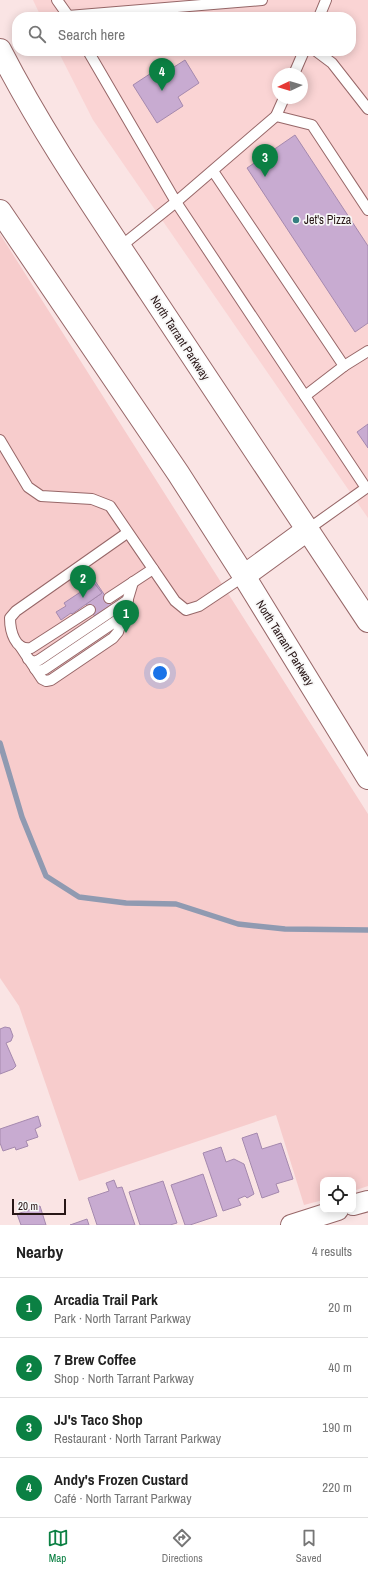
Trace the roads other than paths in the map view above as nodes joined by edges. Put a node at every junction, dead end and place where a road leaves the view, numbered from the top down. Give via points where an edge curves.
1 (58, 0) edge
2 (262, 0) edge
3 (326, 0) edge
4 (66, 12) edge
5 (126, 12) edge
6 (321, 12) edge
7 (0, 50) edge
8 (91, 56) edge
9 (302, 56) edge
10 (323, 56) edge
11 (297, 68) edge
12 (281, 104) edge
13 (368, 109) edge
14 (276, 116) junction
15 (212, 171) junction
16 (176, 202) junction
17 (368, 210) edge
18 (0, 211) edge
19 (120, 247) junction
20 (368, 350) edge
21 (344, 366) junction
22 (305, 396) junction
23 (0, 440) edge
24 (367, 489) edge
25 (307, 530) junction
26 (127, 533) junction
27 (153, 569) junction
28 (244, 576) junction
29 (133, 582) junction
30 (109, 598) dead end
31 (128, 600) junction
32 (90, 610) dead end
33 (368, 621) edge
34 (20, 646) junction
35 (28, 659) junction
36 (368, 778) edge
37 (329, 1213) edge
38 (291, 1225) edge

1 - 4 lane
2 - 5 lane
3 - 6 lane
7 - 19 main road, North Tarrant Parkway via 33,109
8 - 16 lane
9 - 11 lane
10 - 13 lane via 332,63
12 - 14 lane
14 - 15 lane
14 - 17 lane via 312,125
15 - 16 lane
15 - 21 lane
16 - 19 lane
16 - 22 lane
18 - 28 main road, North Tarrant Parkway via 178,473
19 - 25 main road, North Tarrant Parkway
20 - 21 lane
21 - 22 lane
22 - 24 lane
23 - 26 lane via 28,487 41,496 92,499 110,506
24 - 25 lane
25 - 28 main road
25 - 33 main road, North Tarrant Parkway
26 - 27 lane
26 - 34 lane via 16,611 10,618 10,630
27 - 28 lane via 175,602 186,610 199,606
27 - 29 lane
28 - 36 main road, North Tarrant Parkway
29 - 30 lane
29 - 31 lane
31 - 35 lane via 39,660 34,662
31 - 35 lane via 122,617 45,669 35,669
32 - 34 lane via 31,648 25,649
34 - 35 lane
37 - 38 street

